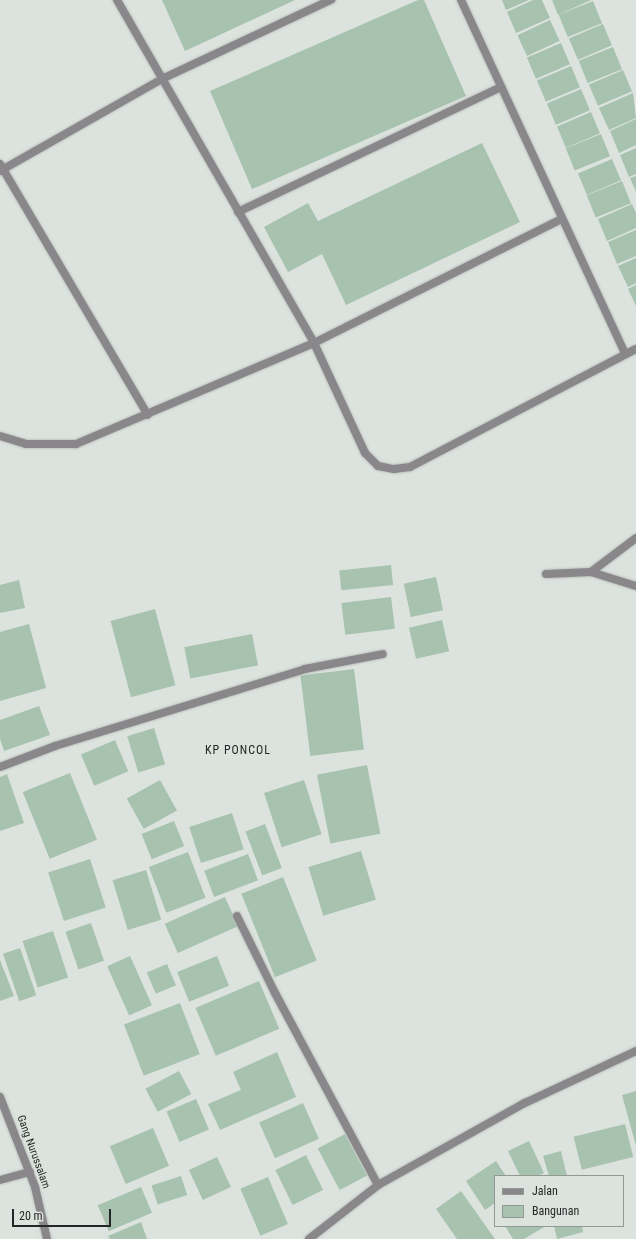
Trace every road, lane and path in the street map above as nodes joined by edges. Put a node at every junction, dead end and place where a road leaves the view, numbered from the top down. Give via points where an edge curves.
1 (117, 0) edge
2 (331, 0) edge
3 (461, 0) edge
4 (162, 80) junction
5 (501, 87) junction
6 (1, 168) edge
7 (238, 212) junction
8 (562, 219) junction
9 (314, 344) junction
10 (636, 349) edge
11 (625, 354) junction
12 (148, 415) junction
13 (0, 436) edge
14 (636, 538) edge
15 (591, 572) junction
16 (546, 574) dead end
17 (636, 586) edge
18 (383, 654) dead end
19 (0, 767) edge
20 (237, 916) dead end
21 (636, 1051) edge
22 (0, 1097) edge
23 (30, 1172) junction
24 (0, 1180) edge
25 (378, 1185) junction
26 (47, 1239) edge
27 (308, 1239) edge

1 - 4 street
2 - 4 street
3 - 5 street
4 - 6 street
4 - 7 street
5 - 7 street
5 - 8 street
6 - 12 street
7 - 9 street
8 - 9 street
8 - 11 street
9 - 11 street via 365,453 378,466 394,469 410,467
9 - 12 street
10 - 11 street
12 - 13 street via 76,444 26,444
14 - 15 street
15 - 16 street
15 - 17 street
18 - 19 street via 305,669 55,746
20 - 25 street via 315,1070
21 - 25 street via 524,1103
22 - 23 street, Gang Nurussalam
23 - 24 street
23 - 26 street, Gang Nurussalam
25 - 27 street

